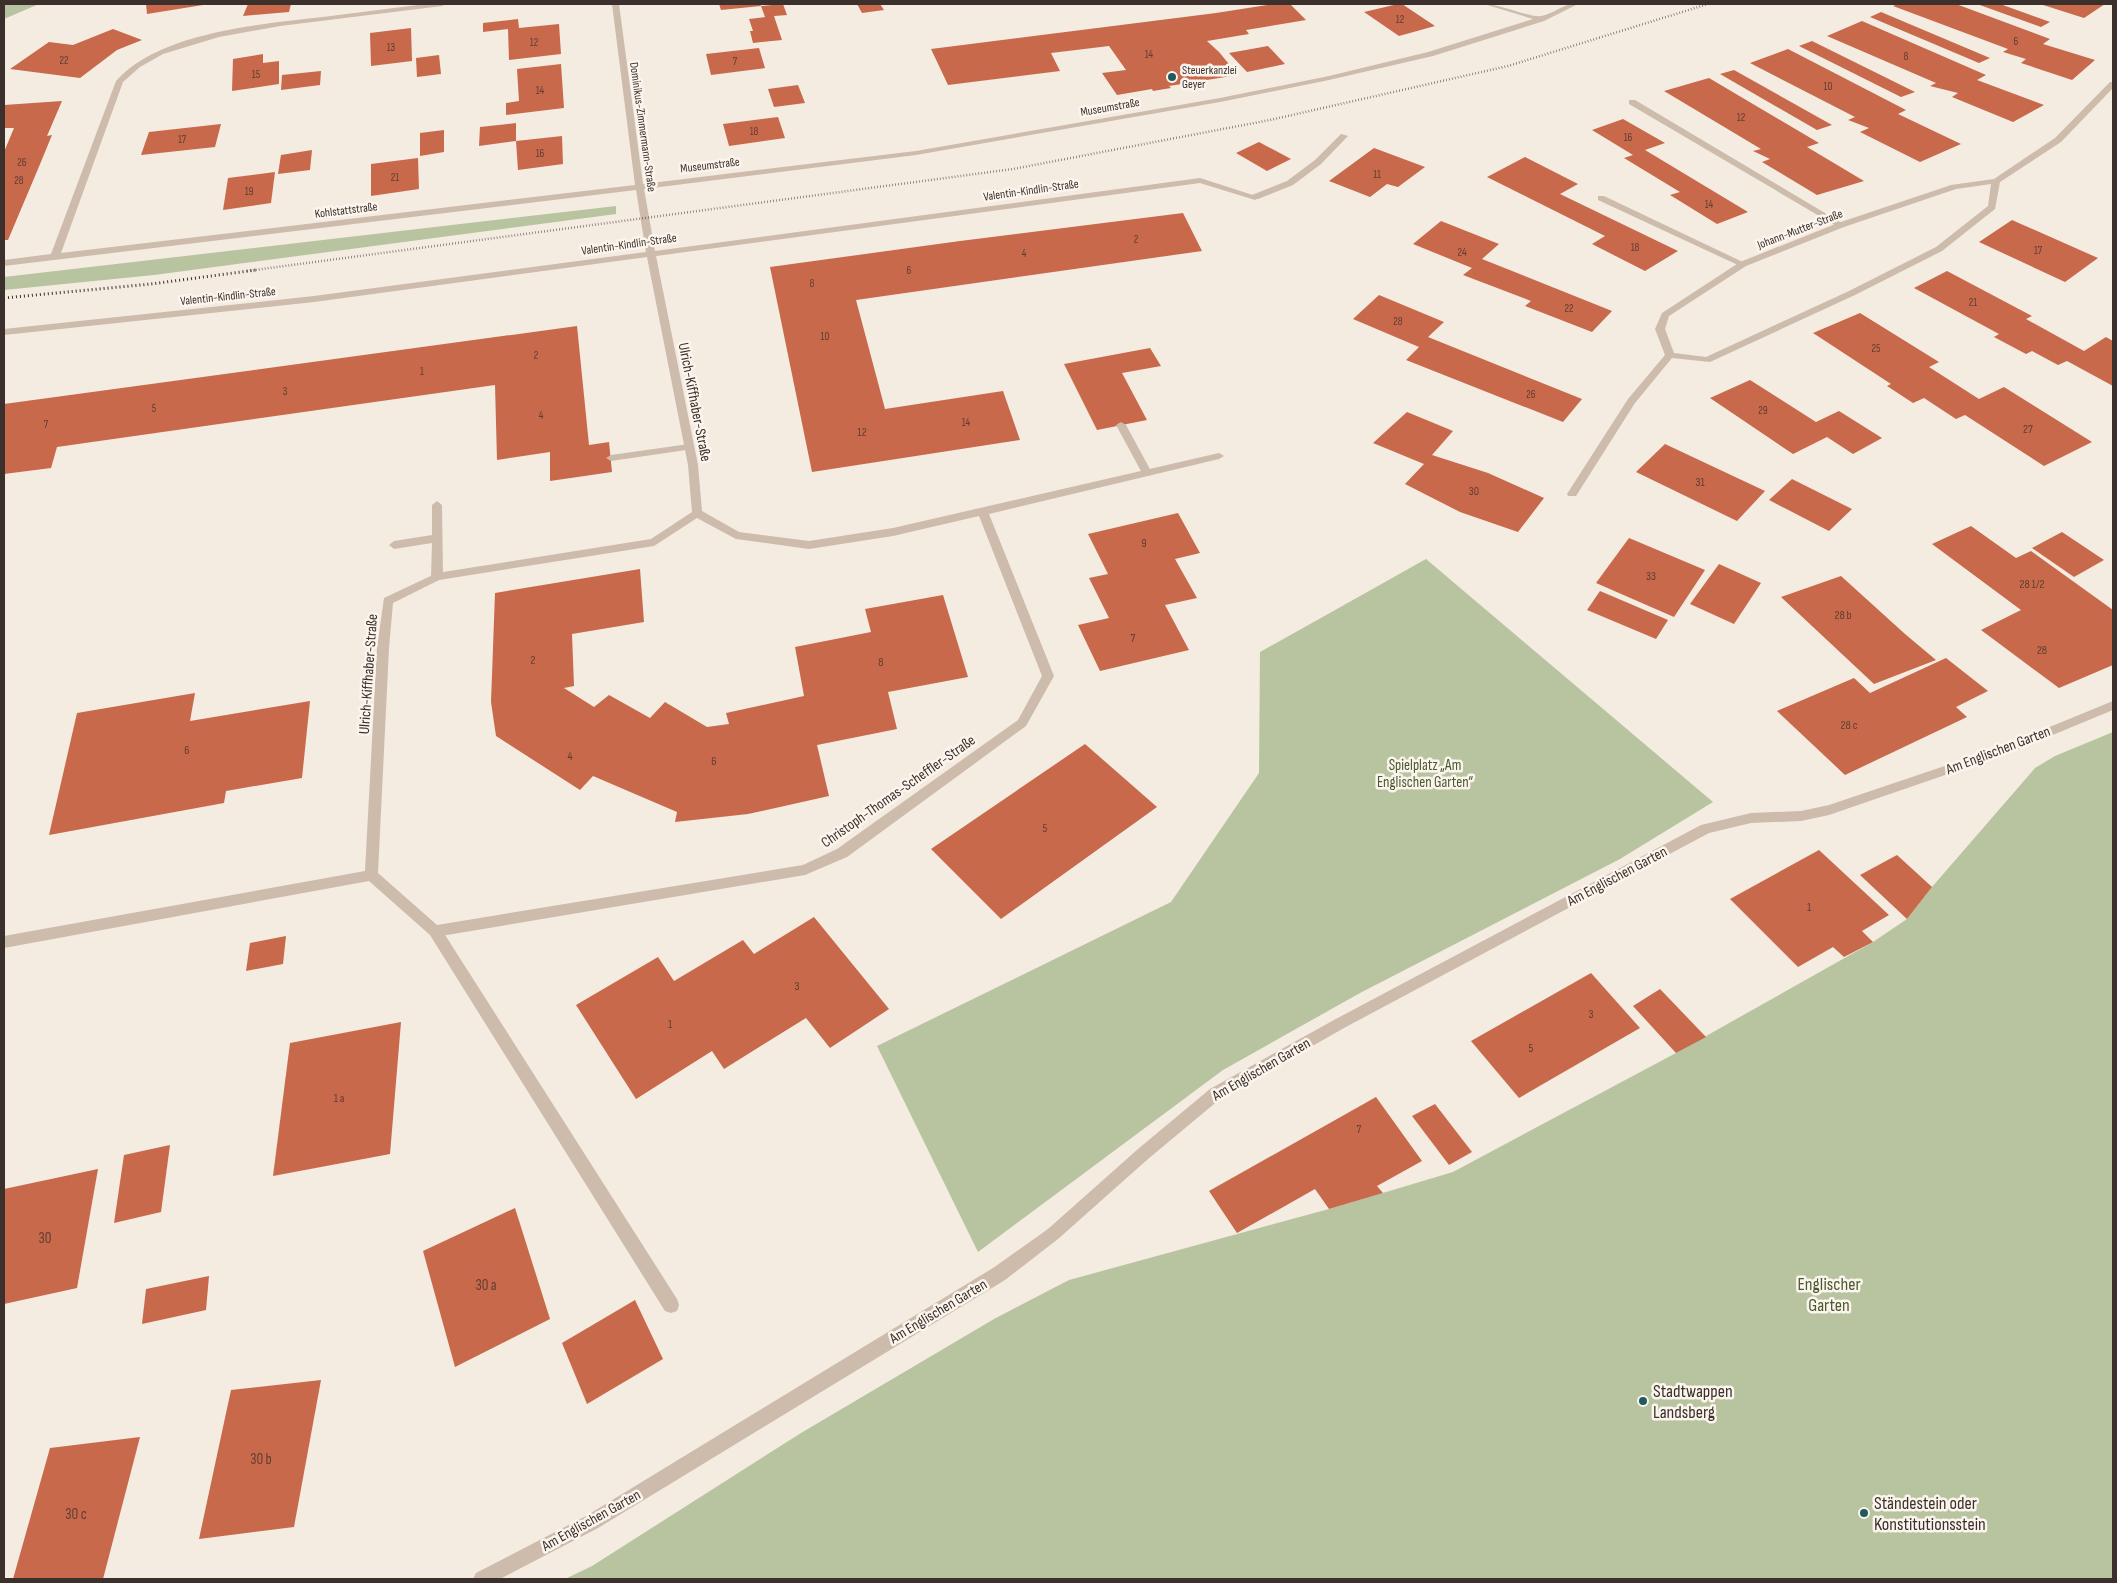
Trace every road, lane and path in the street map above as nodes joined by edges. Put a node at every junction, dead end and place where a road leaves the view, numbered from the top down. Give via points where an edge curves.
1 (442, 4) edge
2 (615, 4) edge
3 (1487, 4) edge
4 (1574, 4) edge
5 (1541, 19) junction
6 (2113, 84) edge
7 (1632, 102) dead end
8 (1344, 136) dead end
9 (1996, 181) junction
10 (640, 187) junction
11 (1601, 198) dead end
12 (1841, 225) junction
13 (651, 254) junction
14 (55, 256) junction
15 (4, 263) edge
16 (1743, 264) junction
17 (4, 332) edge
18 (1670, 354) junction
19 (1121, 425) dead end
20 (689, 446) junction
21 (1219, 456) dead end
22 (611, 458) dead end
23 (1148, 473) junction
24 (1572, 494) dead end
25 (437, 505) dead end
26 (983, 512) junction
27 (696, 513) junction
28 (437, 538) junction
29 (394, 545) dead end
30 (437, 577) junction
31 (2113, 705) edge
32 (371, 874) junction
33 (435, 931) junction
34 (4, 942) edge
35 (670, 1305) dead end
36 (482, 1579) edge

1 - 14 street via 226,34 161,52 142,61 126,72 120,81
2 - 10 street, Dominikus-Zimmermann-Straße
3 - 5 street
4 - 5 street, Museumstraße
5 - 10 street, Museumstraße via 1421,56 1311,82 1146,114 916,153
6 - 9 street, Johann-Mutter-Straße via 2058,140
7 - 12 street
8 - 13 street, Valentin-Kindlin-Straße via 1318,162 1290,183 1256,197 1200,180
9 - 12 street, Johann-Mutter-Straße via 1954,187
9 - 18 street via 1992,207 1939,249 1707,360
10 - 13 street, Dominikus-Zimmermann-Straße
10 - 14 street, Kohlstattstraße
11 - 16 street
12 - 16 street, Johann-Mutter-Straße
13 - 17 street, Valentin-Kindlin-Straße via 314,299
13 - 20 street, Ulrich-Kiffhaber-Straße
14 - 15 street, Kohlstattstraße
16 - 18 street, Johann-Mutter-Straße via 1665,315 1660,329
18 - 24 street via 1631,401
19 - 23 street
20 - 22 street
20 - 27 street, Ulrich-Kiffhaber-Straße
21 - 23 street
23 - 26 street
25 - 28 street
26 - 27 street via 893,532 809,545 736,535
26 - 33 street, Christoph-Thomas-Scheffler-Straße via 1048,676 1022,723 842,853 805,870
27 - 30 street, Ulrich-Kiffhaber-Straße via 654,542
28 - 29 street
28 - 30 street
30 - 32 street, Ulrich-Kiffhaber-Straße via 388,601
31 - 36 street, Am Englischen Garten via 2005,750 1829,810 1801,816 1751,818 1706,829 1339,1024 1215,1094 1053,1234 998,1274 592,1522
32 - 33 street
32 - 34 street
33 - 35 street

